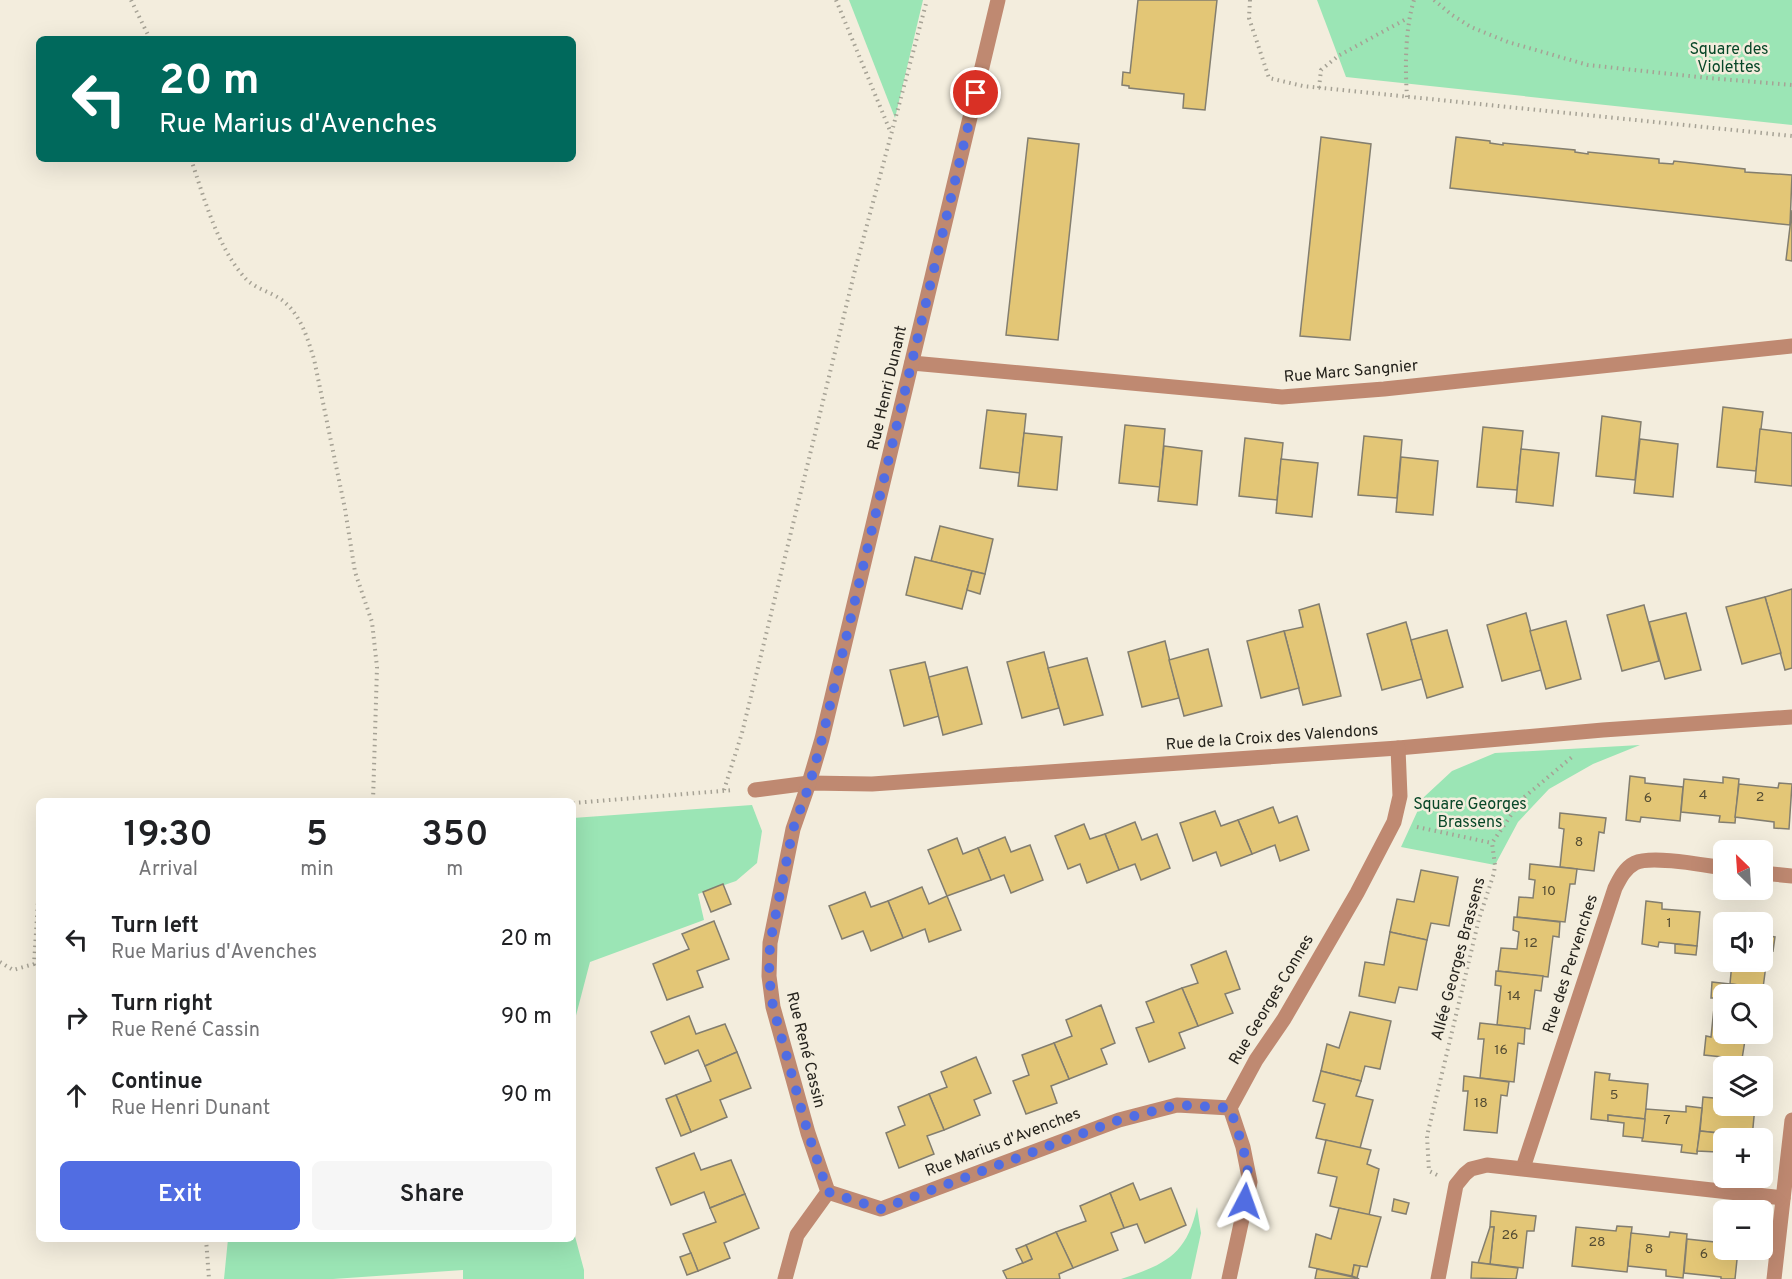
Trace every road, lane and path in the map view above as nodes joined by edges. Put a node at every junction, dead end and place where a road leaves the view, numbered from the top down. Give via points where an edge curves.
1 (131, 0) edge
2 (836, 0) edge
3 (927, 0) edge
4 (998, 0) edge
5 (1250, 0) edge
6 (1414, 0) edge
7 (1434, 0) edge
8 (1408, 18) junction
9 (149, 36) edge
10 (1792, 85) edge
11 (1319, 88) junction
12 (1407, 97) junction
13 (891, 134) junction
14 (1792, 136) edge
15 (192, 162) edge
16 (1792, 346) edge
17 (912, 363) junction
18 (1792, 717) edge
19 (1603, 730) junction
20 (1398, 748) junction
21 (810, 783) junction
22 (755, 790) dead end
23 (373, 798) edge
24 (576, 803) edge
25 (1394, 822) junction
26 (1492, 843) junction
27 (1713, 867) edge
28 (1773, 874) edge
29 (1792, 876) edge
30 (36, 933) edge
31 (0, 962) edge
32 (1230, 1108) junction
33 (1792, 1120) edge
34 (1523, 1168) junction
35 (1456, 1185) junction
36 (828, 1192) junction
37 (1783, 1198) junction
38 (206, 1242) edge
39 (209, 1279) edge
40 (784, 1279) edge
41 (1229, 1279) edge
42 (1438, 1279) edge
43 (1774, 1279) edge

1 - 9 path
2 - 13 path
3 - 13 path
4 - 17 street, Rue Henri Dunant
5 - 11 path via 1249,18 1269,78
6 - 8 path
7 - 10 path via 1471,27 1588,65
8 - 11 path via 1338,56 1321,70
8 - 12 path
11 - 12 path
12 - 14 path
13 - 24 path via 742,733 724,790
15 - 23 path via 217,232 230,256 247,280 282,300 298,317 314,359 355,572 372,622 377,667
16 - 17 street, Rue Marc Sangnier via 1282,397
17 - 21 street, Rue Henri Dunant
18 - 19 street, Rue de la Croix des Valendons
19 - 20 street, Rue de la Croix des Valendons
19 - 26 path via 1522,799
20 - 21 street, Rue de la Croix des Valendons via 872,784
20 - 25 street, Rue Georges Connes via 1400,796
21 - 22 street, Rue de la Croix des Valendons
21 - 36 street, Rue René Cassin via 793,829 770,943 769,976 773,1007
25 - 26 path
25 - 32 street, Rue Georges Connes via 1358,893
26 - 35 path, Allée Georges Brassens via 1494,873 1479,919 1427,1136 1429,1171
27 - 34 street, Rue des Pervenches via 1646,859 1634,863 1622,875
28 - 29 street
30 - 31 path via 34,964 13,970
32 - 36 street, Rue Marius d'Avenches via 1177,1105 1119,1120 881,1209
32 - 41 street via 1250,1182
33 - 37 street
34 - 35 street via 1479,1166
34 - 37 street
35 - 42 street
36 - 40 street via 797,1235
37 - 43 street
38 - 39 path

